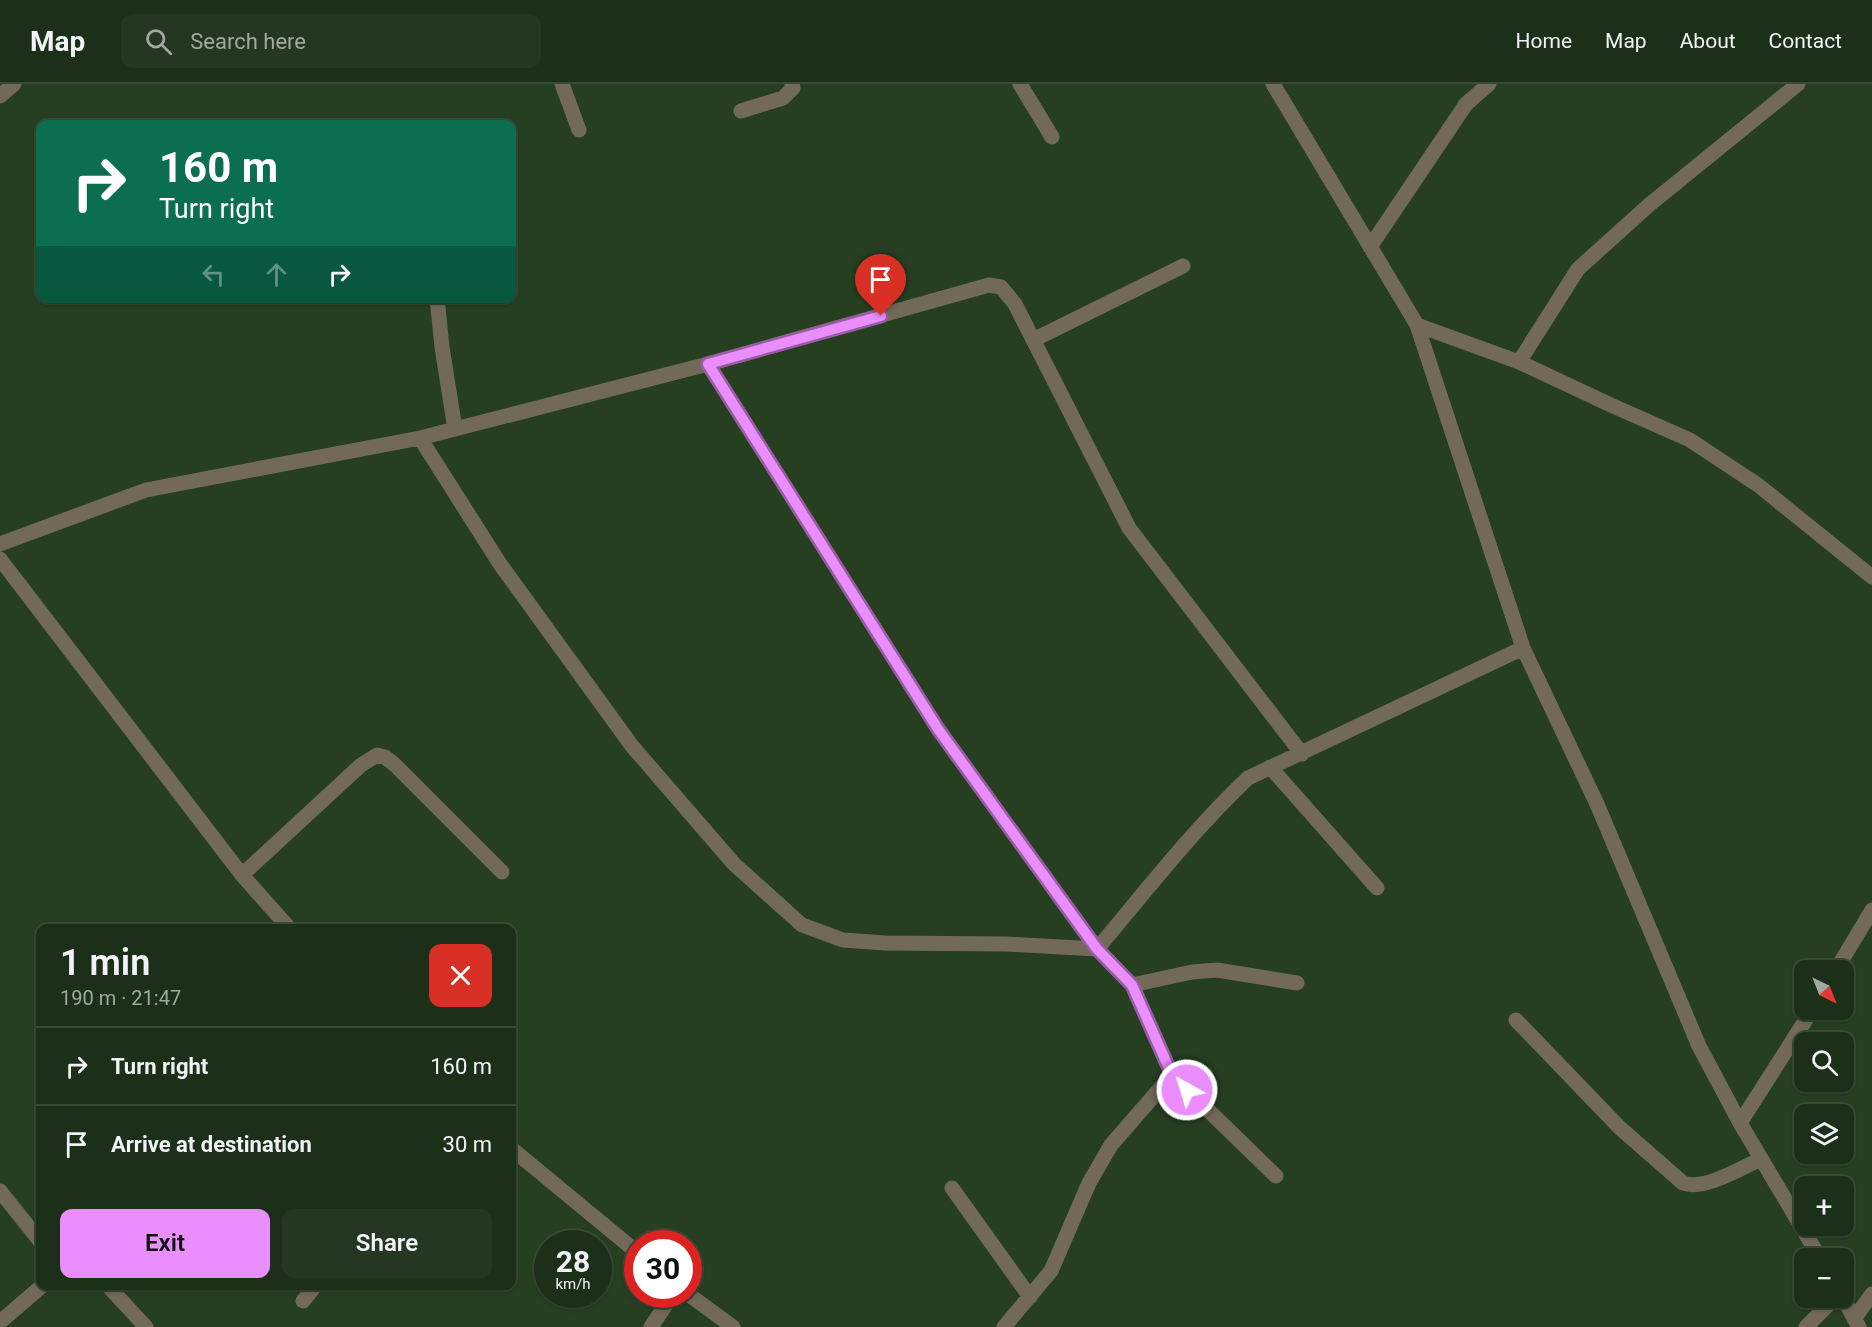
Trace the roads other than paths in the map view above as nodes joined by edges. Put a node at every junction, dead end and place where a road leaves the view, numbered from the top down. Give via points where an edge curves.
1 (14, 84) edge
2 (562, 84) edge
3 (792, 84) edge
4 (1020, 84) edge
5 (1274, 84) edge
6 (1489, 84) edge
7 (1798, 84) edge
8 (0, 96) edge
9 (741, 111) dead end
10 (579, 130) dead end
11 (1052, 136) dead end
12 (1370, 247) junction
13 (1183, 266) dead end
14 (437, 303) edge
15 (1417, 325) junction
16 (1034, 340) junction
17 (1519, 362) junction
18 (708, 364) junction
19 (455, 429) junction
20 (420, 438) junction
21 (0, 544) edge
22 (0, 559) edge
23 (1872, 577) edge
24 (1523, 648) junction
25 (1302, 754) junction
26 (1270, 767) junction
27 (502, 872) dead end
28 (242, 875) junction
29 (1377, 888) dead end
30 (1872, 910) edge
31 (285, 924) edge
32 (1097, 949) junction
33 (1842, 960) edge
34 (1296, 983) dead end
35 (1132, 985) junction
36 (1516, 1020) dead end
37 (1806, 1020) edge
38 (1172, 1075) junction
39 (1740, 1123) junction
40 (516, 1152) edge
41 (1761, 1159) junction
42 (1276, 1176) dead end
43 (952, 1188) dead end
44 (0, 1191) edge
45 (36, 1236) edge
46 (624, 1241) edge
47 (1814, 1248) edge
48 (37, 1290) edge
49 (112, 1290) edge
50 (312, 1290) edge
51 (1872, 1294) edge
52 (1030, 1297) junction
53 (303, 1301) dead end
54 (702, 1304) edge
55 (664, 1308) edge
56 (1825, 1308) edge
57 (1848, 1308) edge
58 (0, 1322) edge
59 (1856, 1323) edge
60 (146, 1327) edge
61 (651, 1327) edge
62 (733, 1327) edge
63 (1004, 1327) edge
64 (1806, 1327) edge

1 - 8 street
2 - 10 street
3 - 9 street via 793,88 783,98
4 - 11 street
5 - 12 street
6 - 12 street via 1466,104
7 - 17 street via 1649,204 1578,269
12 - 15 street
13 - 16 street
14 - 19 street
15 - 17 street
15 - 24 street
16 - 18 street via 1008,294 1001,287 989,285
16 - 25 street via 1129,528
17 - 23 street via 1690,440 1758,484
18 - 19 street
18 - 32 street via 938,729
19 - 20 street
20 - 21 street via 146,490
20 - 32 street via 500,564 632,746 734,864 802,925 843,940
22 - 28 street
24 - 25 street
24 - 39 street via 1597,804 1700,1046
25 - 26 street
26 - 29 street
26 - 32 street via 1248,778 1231,794
27 - 28 street via 394,764 377,755 361,765
28 - 31 street
30 - 33 street
32 - 35 street
34 - 35 street via 1216,970
35 - 38 street
36 - 41 street via 1620,1128 1683,1183 1703,1184
37 - 39 street
38 - 42 street
38 - 52 street via 1111,1145 1089,1183 1051,1271
39 - 41 street
40 - 46 street
41 - 47 street
43 - 52 street
44 - 45 street
48 - 58 street
49 - 60 street
50 - 53 street
51 - 59 street
52 - 63 street
54 - 62 street
55 - 61 street
56 - 64 street
57 - 59 street

